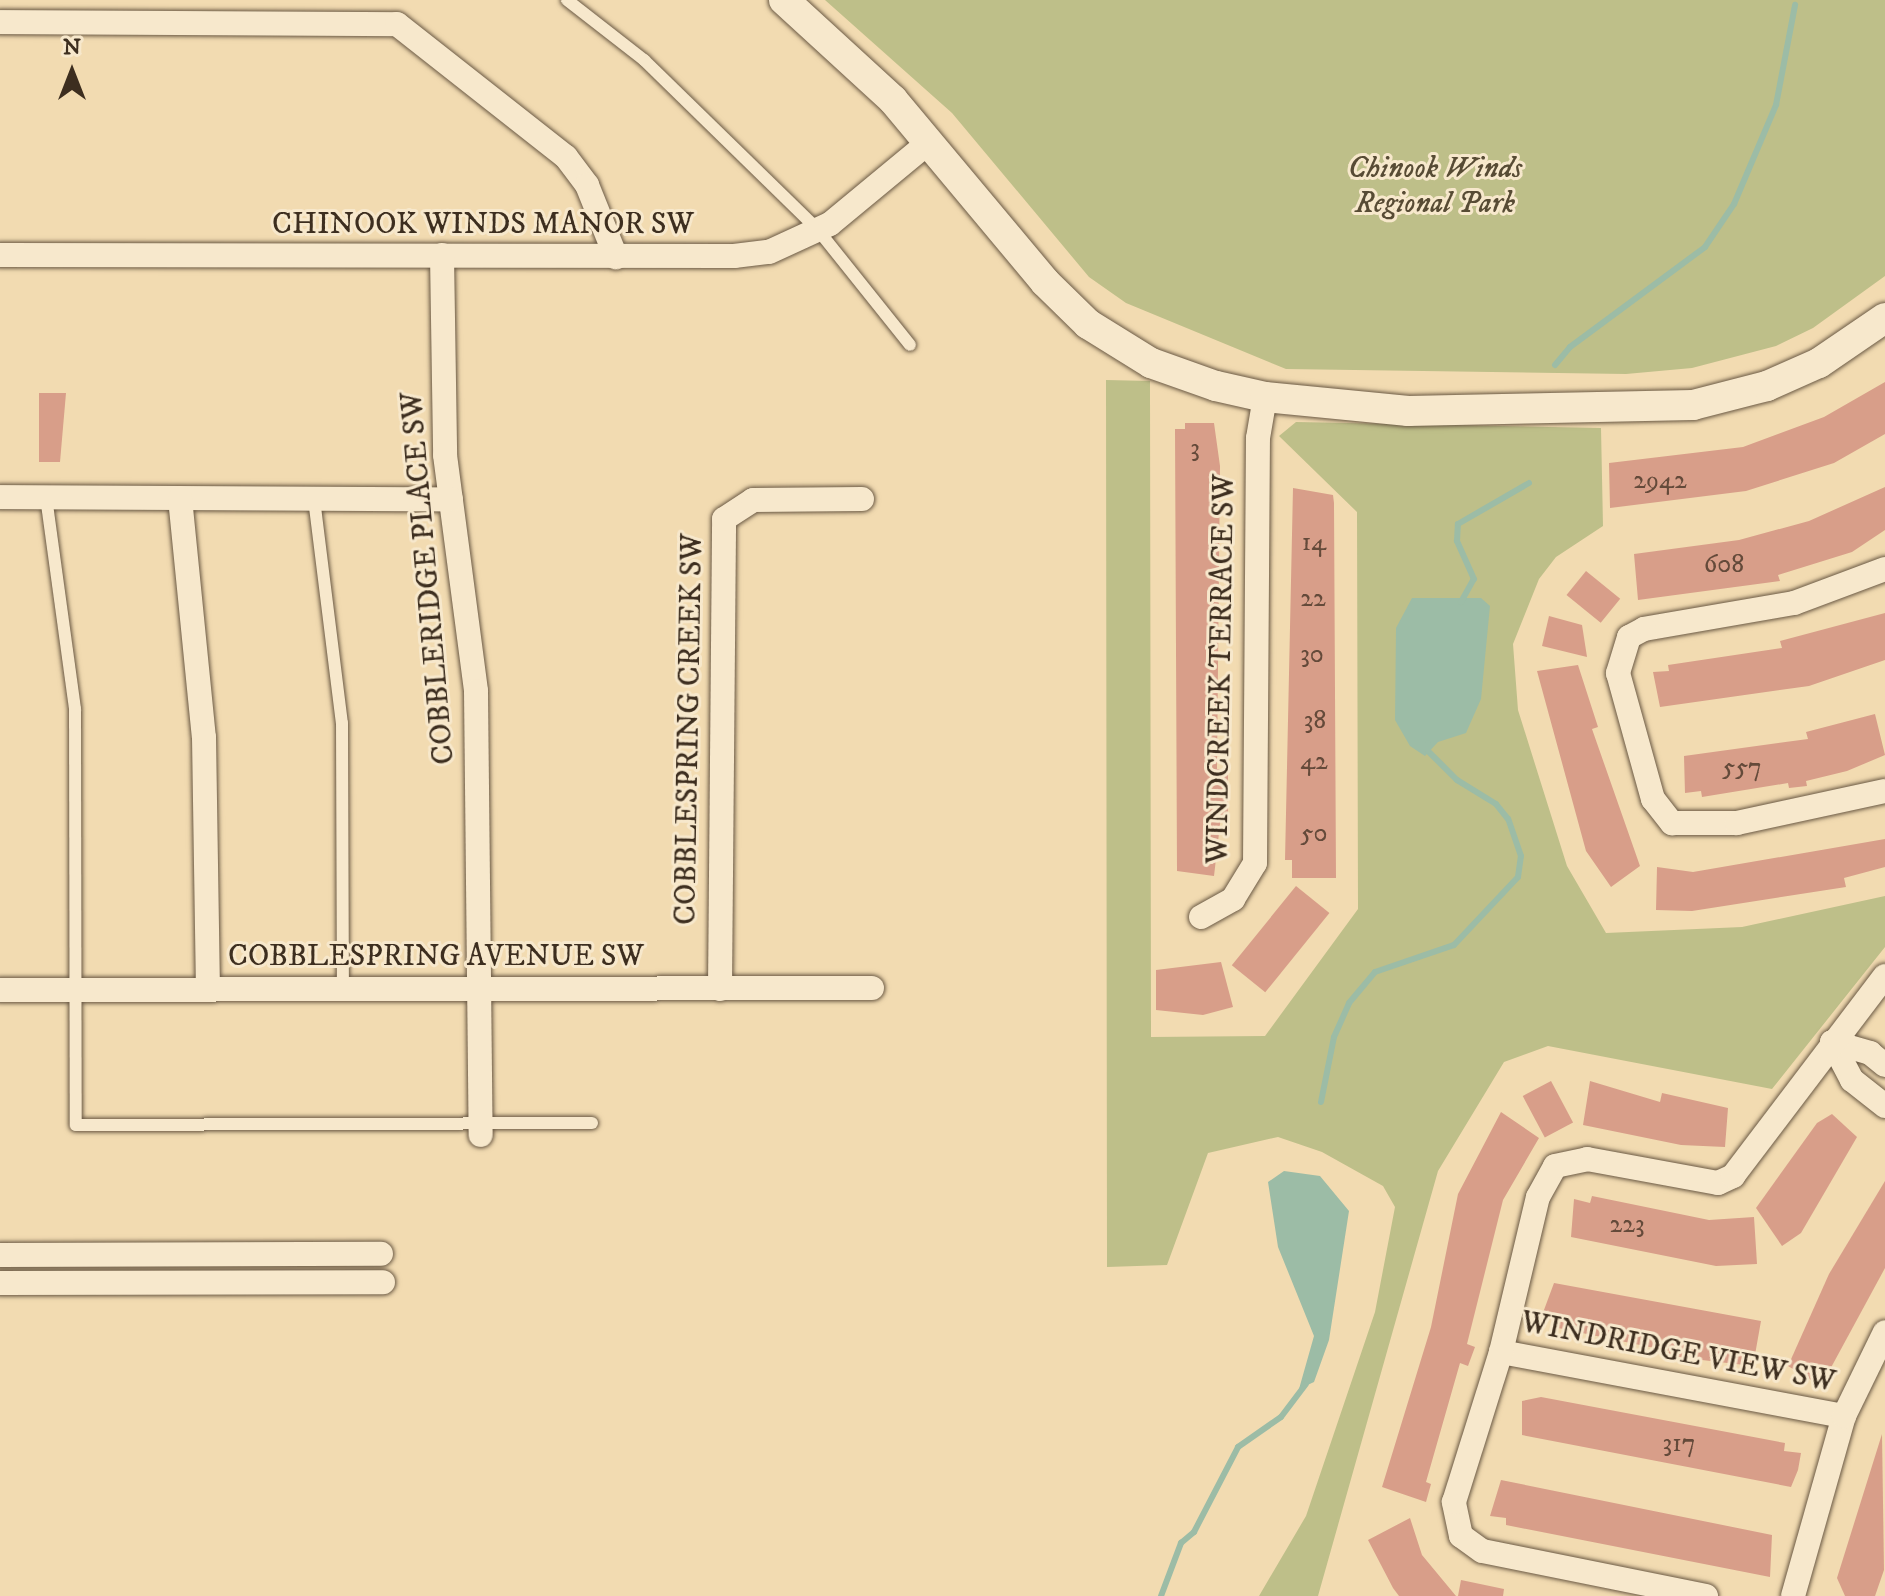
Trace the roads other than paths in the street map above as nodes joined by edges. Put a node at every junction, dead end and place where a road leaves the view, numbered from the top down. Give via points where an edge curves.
1 (567, 0) edge
2 (784, 0) edge
3 (0, 22) edge
4 (929, 142) junction
5 (818, 230) junction
6 (0, 255) edge
7 (442, 255) junction
8 (616, 257) junction
9 (1885, 318) edge
10 (910, 345) dead end
11 (1265, 397) junction
12 (0, 497) edge
13 (46, 497) junction
14 (180, 498) junction
15 (314, 499) junction
16 (451, 499) junction
17 (862, 499) dead end
18 (1885, 569) edge
19 (1885, 791) edge
20 (1201, 917) dead end
21 (1885, 976) edge
22 (872, 988) dead end
23 (343, 989) junction
24 (479, 989) junction
25 (720, 989) junction
26 (0, 990) edge
27 (76, 990) junction
28 (208, 990) junction
29 (1832, 1042) junction
30 (1885, 1065) edge
31 (1885, 1106) edge
32 (592, 1123) dead end
33 (481, 1130) junction
34 (381, 1254) dead end
35 (0, 1255) edge
36 (383, 1282) dead end
37 (0, 1283) edge
38 (1885, 1332) edge
39 (1501, 1352) junction
40 (1844, 1416) junction
41 (1706, 1596) edge
42 (1793, 1596) edge

1 - 5 lane via 644,60
2 - 4 street
3 - 8 street via 397,24 566,157 587,185
4 - 5 street, CHINOOK WINDS MANOR SW
4 - 11 street via 1045,282 1088,324 1151,363
5 - 8 street, CHINOOK WINDS MANOR SW via 769,252
5 - 10 lane
6 - 7 street, CHINOOK WINDS MANOR SW
7 - 8 street, CHINOOK WINDS MANOR SW
7 - 16 street, COBBLERIDGE PLACE SW
9 - 11 street via 1819,363 1767,386 1693,405 1424,412
11 - 20 street, WINDCREEK TERRACE SW via 1258,438 1255,863 1233,899
12 - 13 street
13 - 14 street
13 - 27 lane via 75,709
14 - 15 street
14 - 28 street via 204,737
15 - 16 street
15 - 23 lane via 342,723
16 - 24 street, COBBLERIDGE PLACE SW via 476,691
17 - 25 street, COBBLESPRING CREEK SW via 753,500 724,519
18 - 19 street via 1794,603 1644,629 1629,637 1618,673 1653,799 1672,823 1737,823
21 - 29 street
22 - 25 street, COBBLESPRING AVENUE SW
23 - 24 street, COBBLESPRING AVENUE SW
23 - 28 street, COBBLESPRING AVENUE SW
24 - 25 street, COBBLESPRING AVENUE SW
24 - 33 street, COBBLERIDGE PLACE SW
26 - 27 street, COBBLESPRING AVENUE SW
27 - 28 street, COBBLESPRING AVENUE SW
27 - 33 lane via 76,1125
29 - 30 street via 1870,1053
29 - 31 street via 1852,1080
29 - 39 street via 1746,1163 1726,1179 1587,1159 1555,1166 1538,1197
32 - 33 lane
34 - 35 street
36 - 37 street
38 - 40 street
39 - 40 street, WINDRIDGE VIEW SW
39 - 41 street via 1454,1502 1461,1536 1482,1551
40 - 42 street

